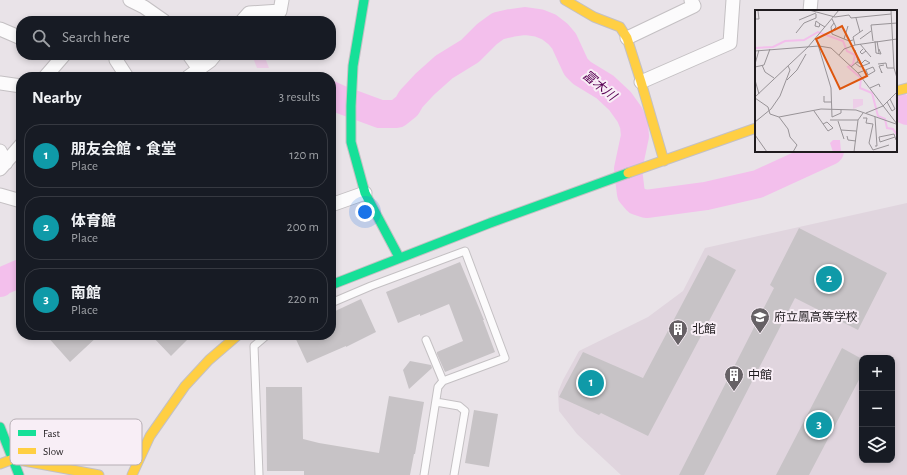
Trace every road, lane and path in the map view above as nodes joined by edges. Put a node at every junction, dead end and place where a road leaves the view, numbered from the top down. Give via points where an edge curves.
1 (130, 0) edge
2 (282, 0) edge
3 (364, 0) edge
4 (565, 0) edge
5 (691, 0) edge
6 (733, 0) edge
7 (811, 0) edge
8 (810, 10) edge
9 (158, 16) edge
10 (246, 16) edge
11 (0, 29) edge
12 (16, 36) edge
13 (628, 38) junction
14 (60, 60) edge
15 (116, 60) dead end
16 (193, 60) edge
17 (211, 60) edge
18 (199, 69) junction
19 (49, 72) edge
20 (124, 72) edge
21 (195, 72) edge
22 (641, 82) junction
23 (0, 84) edge
24 (16, 86) edge
25 (907, 88) edge
26 (897, 91) edge
27 (755, 128) edge
28 (16, 149) edge
29 (2, 161) edge
30 (664, 161) junction
31 (364, 193) junction
32 (0, 195) edge
33 (16, 200) edge
34 (336, 203) edge
35 (459, 235) junction
36 (465, 251) junction
37 (399, 257) junction
38 (336, 282) edge
39 (336, 301) edge
40 (232, 340) edge
41 (261, 340) edge
42 (426, 340) dead end
43 (443, 381) junction
44 (436, 402) junction
45 (0, 427) edge
46 (10, 452) edge
47 (142, 453) edge
48 (10, 460) edge
49 (0, 464) edge
50 (16, 465) edge
51 (45, 465) edge
52 (137, 465) edge
53 (20, 475) edge
54 (99, 475) edge
55 (132, 475) edge
56 (259, 475) edge
57 (424, 475) edge
58 (454, 475) edge

1 - 9 street
2 - 10 street via 280,11 249,12
3 - 31 street via 353,66 351,142
4 - 13 street via 594,17 620,27
5 - 13 street via 694,6
6 - 22 street via 730,43
7 - 8 street
11 - 12 street
13 - 22 street
14 - 19 street
15 - 20 street
16 - 18 street
17 - 18 street
18 - 21 street
22 - 30 street
23 - 24 street
25 - 26 street
27 - 30 street
28 - 29 street
30 - 35 street
31 - 34 street
31 - 37 street
32 - 33 street
35 - 36 lane
35 - 37 street
36 - 39 lane
36 - 43 lane via 505,358
37 - 38 street
40 - 47 street via 185,386 150,436
41 - 56 lane via 254,346
42 - 43 lane
43 - 44 lane via 438,387
44 - 57 lane
44 - 58 lane via 459,406 465,411
45 - 46 street
48 - 49 street
50 - 53 street
51 - 54 street
52 - 55 street

